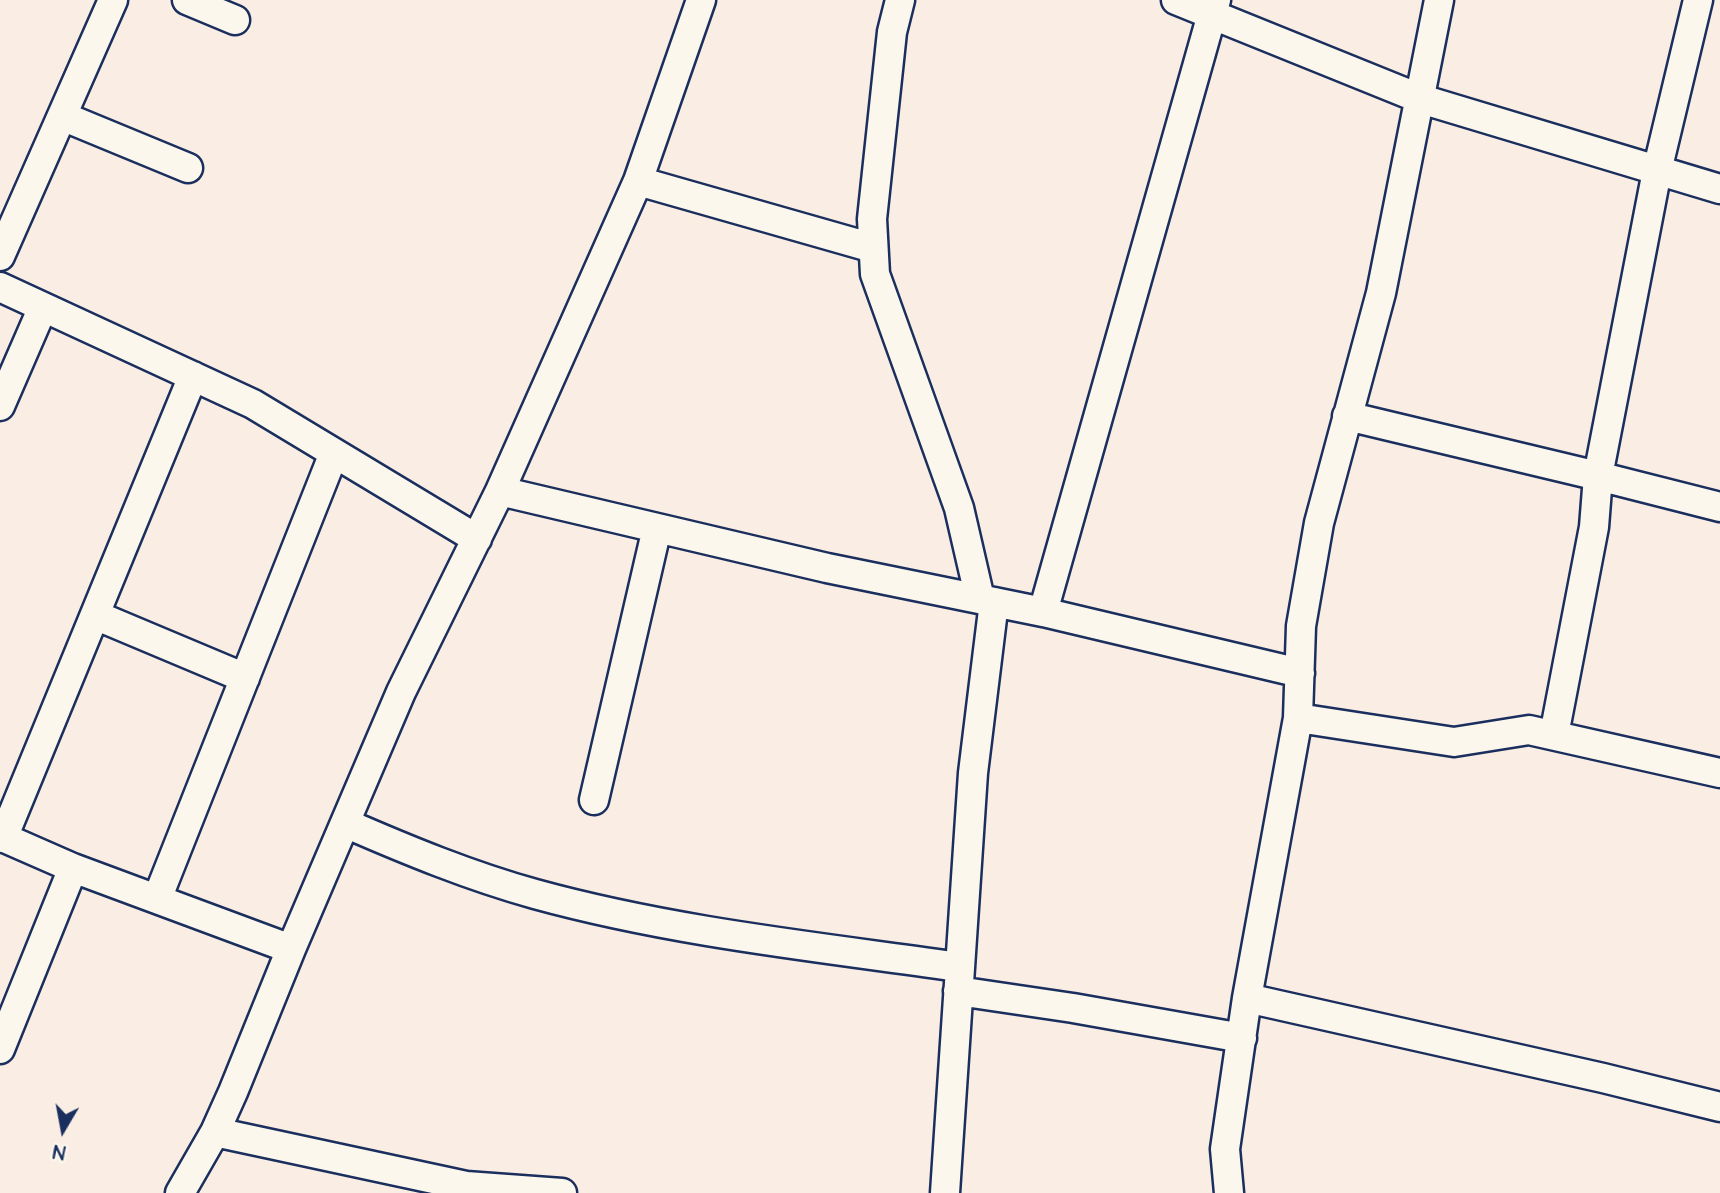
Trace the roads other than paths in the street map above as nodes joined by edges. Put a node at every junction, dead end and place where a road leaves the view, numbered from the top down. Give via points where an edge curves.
1 (113, 0) edge
2 (187, 0) edge
3 (701, 0) edge
4 (900, 0) edge
5 (1176, 0) edge
6 (1439, 0) edge
7 (1698, 0) edge
8 (1214, 7) edge
9 (235, 20) dead end
10 (1421, 99) junction
11 (62, 116) junction
12 (188, 168) dead end
13 (1657, 171) junction
14 (638, 181) junction
15 (1720, 189) edge
16 (873, 248) junction
17 (0, 257) edge
18 (0, 287) edge
19 (43, 307) junction
20 (193, 376) junction
21 (0, 406) edge
22 (1347, 416) junction
23 (334, 453) junction
24 (1598, 476) junction
25 (500, 491) junction
26 (1720, 507) edge
27 (657, 528) junction
28 (477, 539) junction
29 (987, 601) junction
30 (1043, 612) junction
31 (95, 615) junction
32 (1300, 673) junction
33 (245, 678) junction
34 (1298, 718) junction
35 (1554, 735) junction
36 (1720, 773) edge
37 (594, 800) dead end
38 (345, 823) junction
39 (2, 837) edge
40 (73, 868) junction
41 (157, 899) junction
42 (291, 949) junction
43 (959, 979) junction
44 (1247, 998) junction
45 (1242, 1038) junction
46 (0, 1048) edge
47 (1720, 1107) edge
48 (215, 1132) junction
49 (467, 1189) edge
50 (180, 1193) edge
51 (562, 1193) edge
52 (945, 1193) edge
53 (1229, 1193) edge

1 - 11 street
2 - 9 street
3 - 14 street
4 - 16 street via 892,32 872,219
5 - 8 street
6 - 10 street
7 - 13 street
8 - 10 street
8 - 30 street
10 - 13 street
10 - 22 street via 1381,293
11 - 12 street
11 - 17 street
13 - 15 street
13 - 24 street
14 - 16 street
14 - 25 street
16 - 29 street via 875,274
18 - 19 street
19 - 20 street
19 - 21 street
20 - 23 street via 253,404
20 - 31 street
22 - 24 street
22 - 32 street via 1319,523 1301,625
23 - 28 street
23 - 33 street
24 - 26 street
24 - 35 street via 1594,527
25 - 27 street
25 - 28 street
27 - 29 street
27 - 37 street
28 - 38 street via 401,692
29 - 30 street
29 - 43 street
30 - 32 street
31 - 33 street
31 - 39 street
32 - 34 street
33 - 41 street
34 - 35 street via 1454,742 1529,730
34 - 44 street
35 - 36 street
38 - 42 street
38 - 43 street via 419,855 534,894
39 - 40 street
40 - 41 street
40 - 46 street
41 - 42 street
42 - 48 street
43 - 45 street via 1073,1008
43 - 52 street
44 - 45 street
44 - 47 street
45 - 53 street via 1225,1149
48 - 49 street
48 - 50 street
49 - 51 street

